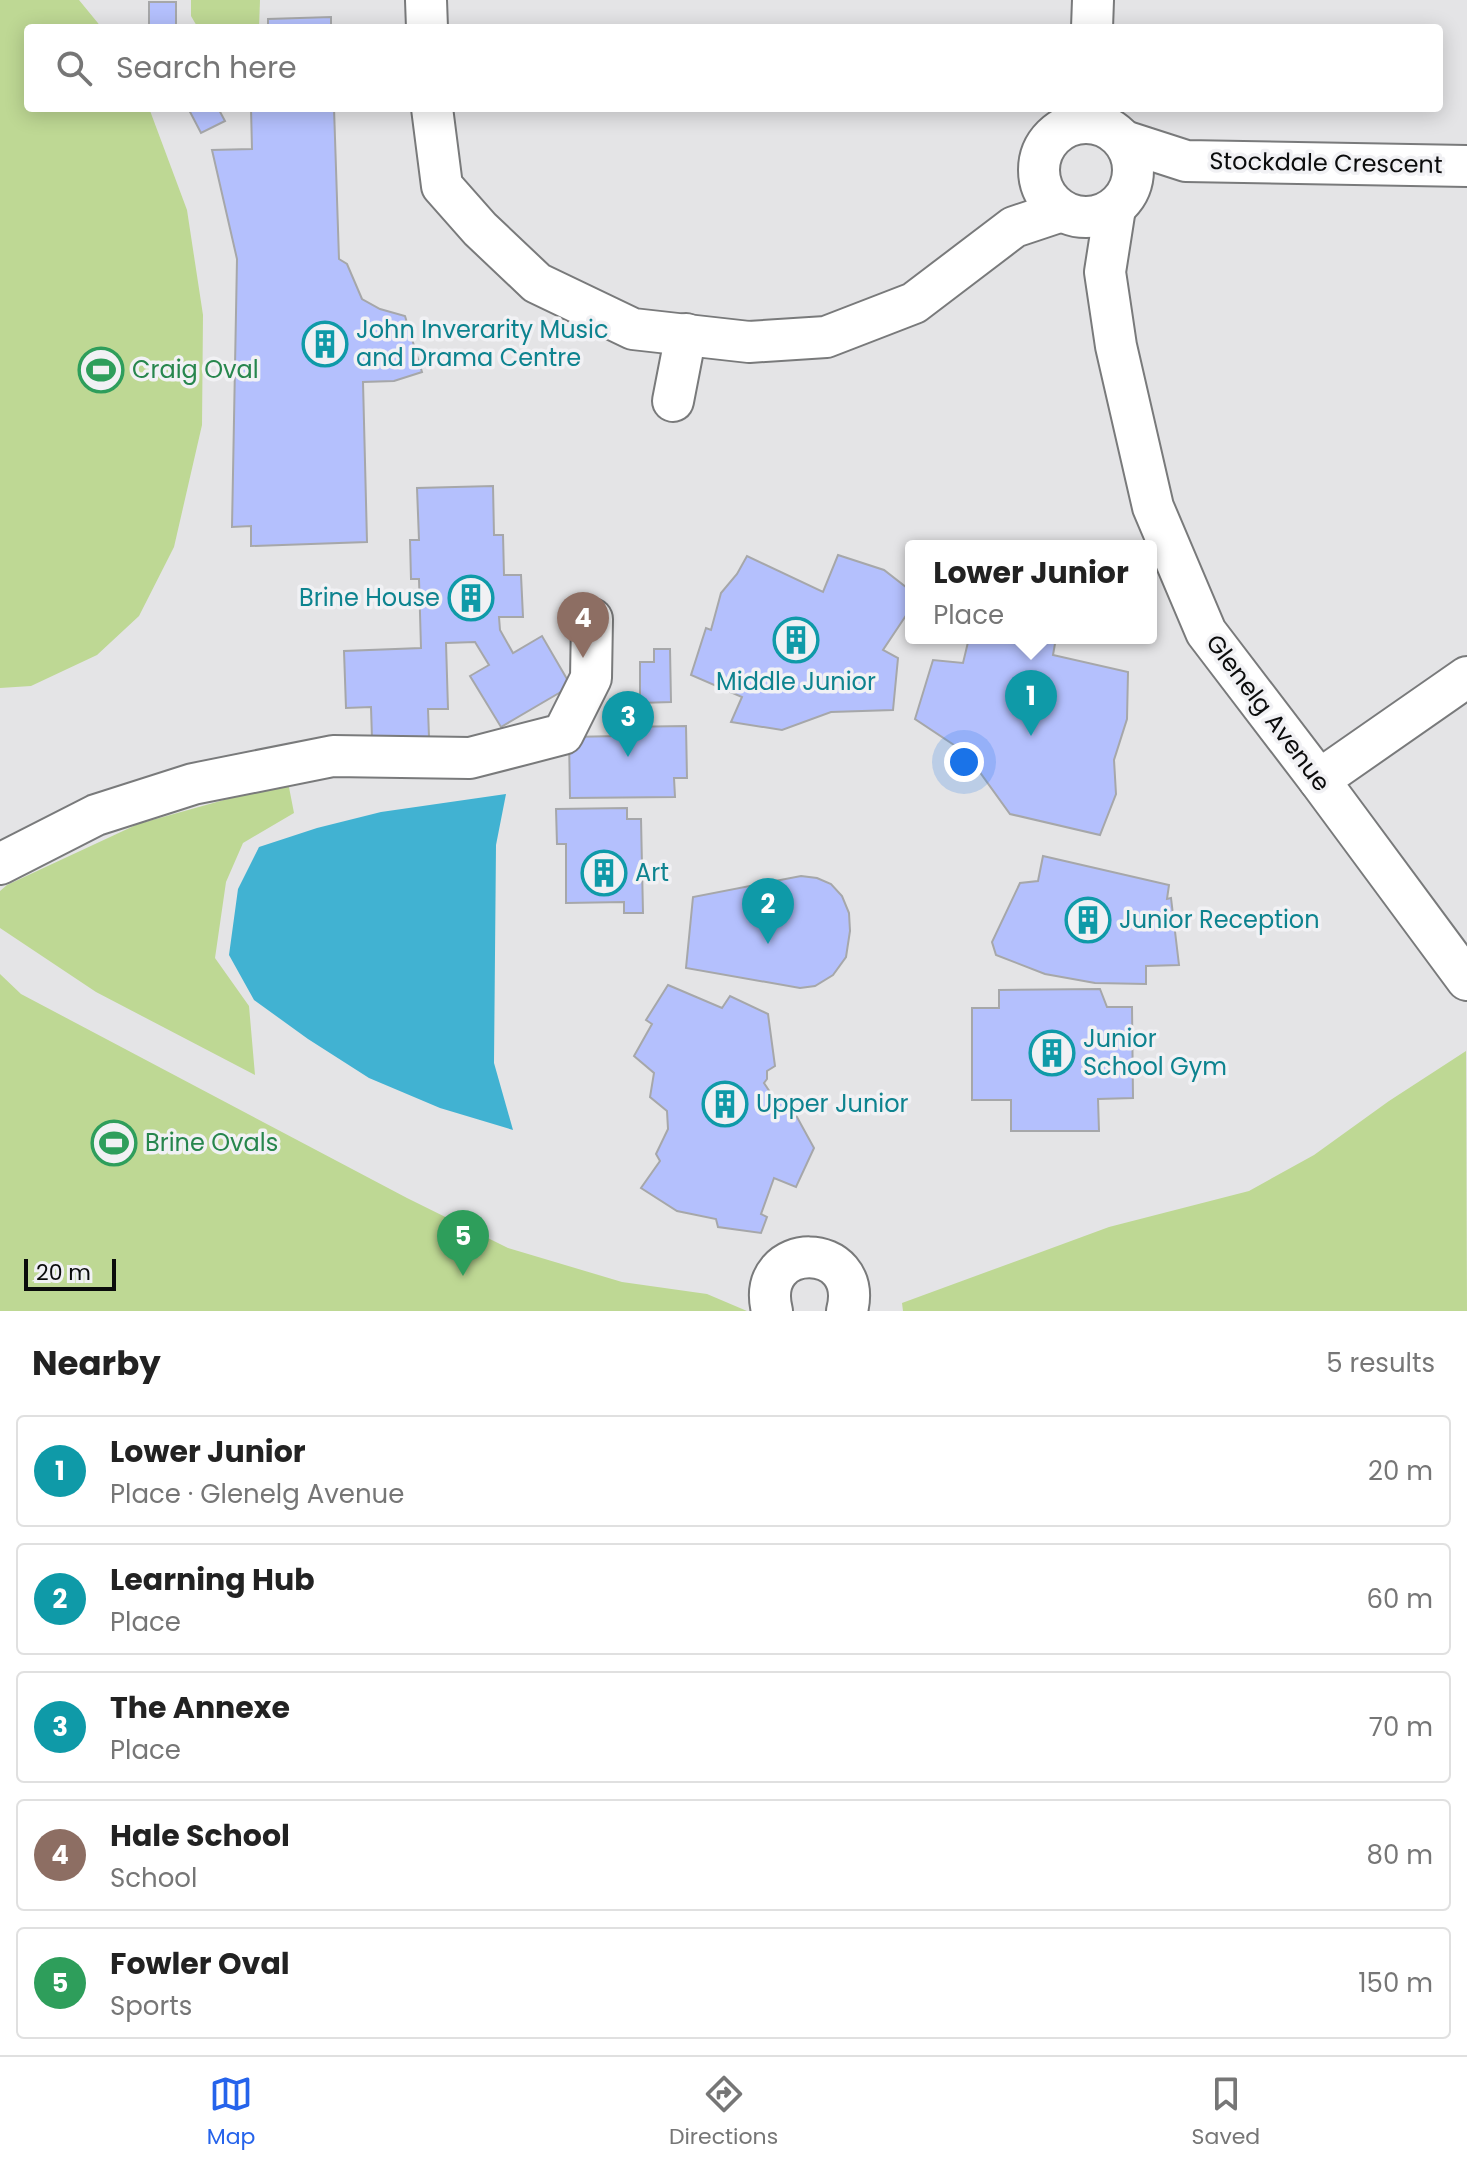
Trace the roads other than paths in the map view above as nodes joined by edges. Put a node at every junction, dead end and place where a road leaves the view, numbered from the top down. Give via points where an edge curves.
1 (426, 0) edge
2 (1093, 0) edge
3 (427, 24) edge
4 (1092, 24) edge
5 (433, 112) edge
6 (1066, 119) edge
7 (1114, 126) edge
8 (1186, 161) junction
9 (1467, 166) edge
10 (1038, 173) junction
11 (1124, 194) junction
12 (1066, 213) junction
13 (1014, 227) junction
14 (1105, 272) junction
15 (686, 334) junction
16 (673, 401) dead end
17 (592, 619) dead end
18 (1467, 677) edge
19 (1319, 780) junction
20 (0, 864) edge
21 (1467, 980) edge
22 (772, 1311) edge
23 (847, 1311) edge

1 - 3 street
2 - 4 street
5 - 15 street via 442,186 537,283 633,329
6 - 7 street via 1071,125
6 - 10 street via 1042,151
7 - 8 street, Stockdale Crescent
7 - 11 street, Glenelg Avenue via 1134,161
8 - 9 street, Stockdale Crescent
8 - 11 street, Stockdale Crescent
10 - 12 street, Glenelg Avenue via 1049,200
10 - 13 street
11 - 12 street via 1098,216
11 - 14 street, Glenelg Avenue
12 - 13 street
12 - 14 street, Glenelg Avenue
13 - 15 street via 914,303 826,337 749,342
14 - 19 street, Glenelg Avenue via 1116,346 1153,507 1206,632
15 - 16 street
17 - 20 street via 591,678 563,734 470,758 333,756 193,784 96,815
18 - 19 street
19 - 21 street, Glenelg Avenue
22 - 23 street via 775,1275 784,1265 809,1256 835,1265 843,1275 849,1287

